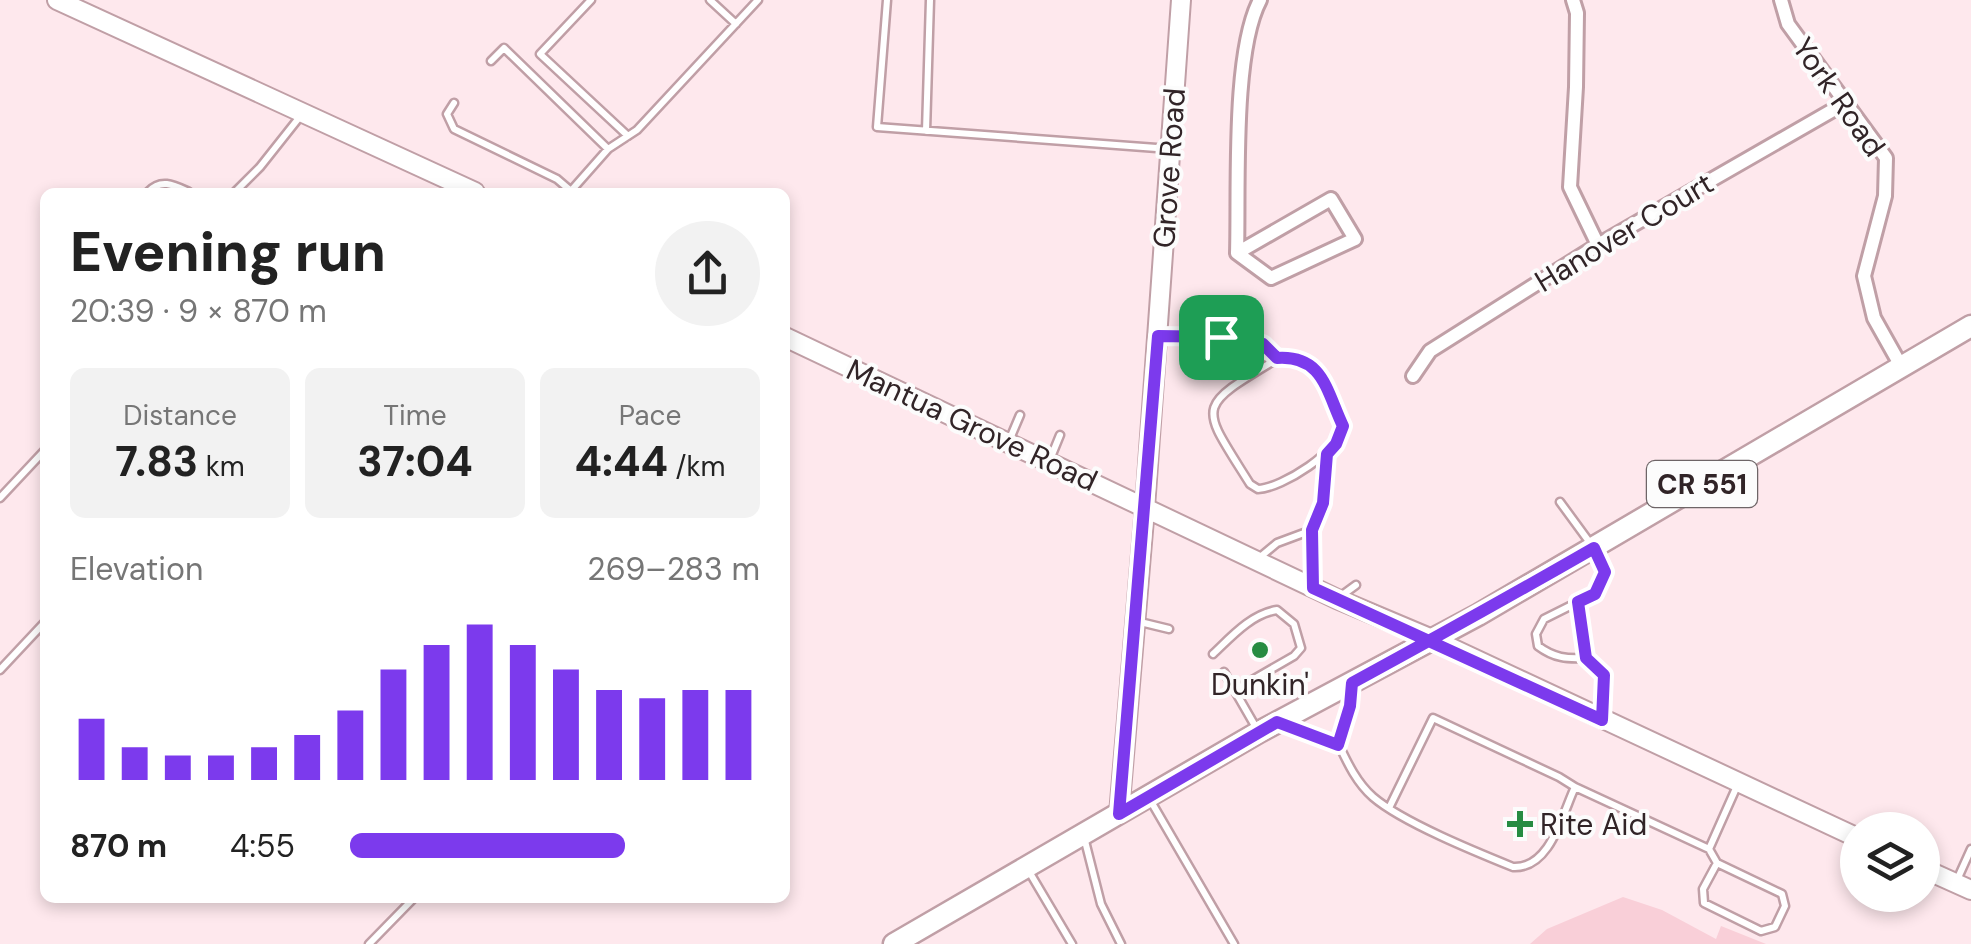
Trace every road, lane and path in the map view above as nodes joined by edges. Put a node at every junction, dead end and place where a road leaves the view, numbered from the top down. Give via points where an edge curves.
1 (57, 0) edge
2 (590, 0) edge
3 (710, 0) edge
4 (758, 0) edge
5 (887, 0) edge
6 (930, 0) edge
7 (1181, 0) edge
8 (1260, 0) edge
9 (1573, 0) edge
10 (1782, 0) edge
11 (736, 24) junction
12 (491, 61) dead end
13 (1847, 102) junction
14 (454, 103) dead end
15 (302, 113) junction
16 (926, 131) junction
17 (628, 136) junction
18 (608, 149) junction
19 (1171, 150) junction
20 (152, 188) edge
21 (180, 188) edge
22 (239, 188) edge
23 (467, 188) edge
24 (567, 188) edge
25 (574, 188) edge
26 (1598, 245) junction
27 (1237, 254) junction
28 (1971, 326) edge
29 (1158, 336) junction
30 (790, 339) edge
31 (1277, 358) junction
32 (1900, 366) junction
33 (1413, 376) dead end
34 (1020, 415) dead end
35 (1060, 435) dead end
36 (1008, 442) junction
37 (1327, 454) junction
38 (40, 455) edge
39 (1049, 462) junction
40 (0, 498) edge
41 (1560, 502) dead end
42 (1145, 507) junction
43 (1312, 530) junction
44 (1594, 548) junction
45 (1256, 560) junction
46 (1356, 584) dead end
47 (1313, 588) junction
48 (1337, 600) junction
49 (1578, 602) junction
50 (1134, 620) junction
51 (40, 627) edge
52 (1169, 630) dead end
53 (1432, 640) junction
54 (1213, 654) dead end
55 (1586, 658) junction
56 (0, 670) edge
57 (1224, 672) dead end
58 (1352, 683) junction
59 (1235, 690) junction
60 (1602, 720) junction
61 (1268, 727) junction
62 (1338, 745) junction
63 (1738, 783) junction
64 (1574, 788) junction
65 (1148, 796) junction
66 (1389, 809) junction
67 (1119, 814) junction
68 (1840, 830) edge
69 (1083, 834) junction
70 (1709, 849) junction
71 (1971, 849) edge
72 (1717, 863) junction
73 (1026, 867) junction
74 (1940, 876) edge
75 (1963, 886) edge
76 (409, 903) edge
77 (369, 944) edge
78 (894, 944) edge
79 (1072, 944) edge
80 (1121, 944) edge
81 (1234, 944) edge

1 - 15 main road
2 - 17 lane via 540,54
3 - 11 lane
4 - 11 lane
5 - 16 lane via 878,128
6 - 16 lane
7 - 19 main road, Grove Road
8 - 27 street via 1250,19 1240,111
9 - 26 street via 1570,188
10 - 13 street, York Road via 1788,24
11 - 17 lane
12 - 18 lane via 504,48
13 - 26 street, Hanover Court
13 - 32 street, York Road via 1886,158 1885,196 1864,276 1874,318
14 - 24 lane via 447,114 454,130
15 - 22 lane
15 - 23 main road
16 - 19 lane
17 - 18 lane
18 - 25 lane
19 - 29 main road, Grove Road
20 - 21 lane
26 - 33 street, Hanover Court via 1430,351
27 - 27 street via 1270,278 1355,239 1330,199
28 - 32 main road, CR 551
29 - 31 lane via 1263,344
29 - 42 main road, Grove Road
30 - 36 main road, Mantua Grove Road
31 - 37 lane via 1306,360 1316,368 1343,426
31 - 37 lane via 1218,396 1212,407 1217,430 1258,489
32 - 44 main road, CR 551
34 - 36 lane
35 - 39 lane
36 - 39 main road, Mantua Grove Road
37 - 43 lane via 1323,503
38 - 40 lane
39 - 42 main road, Mantua Grove Road
41 - 44 lane
42 - 45 main road, Mantua Grove Road
42 - 50 main road, Grove Road
43 - 45 lane
43 - 47 lane
44 - 49 lane via 1605,572 1595,594
44 - 53 main road, CR 551
45 - 47 main road, Mantua Grove Road
46 - 48 lane
47 - 48 main road, Mantua Grove Road
48 - 53 main road, Mantua Grove Road
49 - 55 lane
49 - 55 lane via 1544,618 1536,634 1549,654
50 - 52 lane
50 - 67 main road, Grove Road
51 - 56 lane
53 - 58 main road, CR 551
53 - 60 main road, Mantua Grove Road
54 - 59 lane via 1268,612 1277,610 1294,624 1301,648 1294,656
55 - 60 lane via 1604,675
57 - 59 lane
58 - 61 main road, CR 551
58 - 62 lane
59 - 61 lane
60 - 63 main road, Mantua Grove Road
61 - 62 lane
61 - 65 main road, CR 551
62 - 66 lane via 1353,774
63 - 68 main road, Mantua Grove Road
63 - 70 lane
64 - 66 lane via 1544,853 1530,866 1513,867
64 - 66 lane via 1433,718
64 - 70 lane
65 - 67 main road, CR 551
65 - 81 lane
67 - 69 main road, CR 551
69 - 73 main road, CR 551
69 - 80 lane via 1101,904
70 - 72 lane
71 - 75 lane
72 - 72 lane via 1782,894 1785,906 1775,927 1761,931 1704,903 1703,889
73 - 78 main road, CR 551
73 - 79 lane
74 - 75 main road
76 - 77 lane

